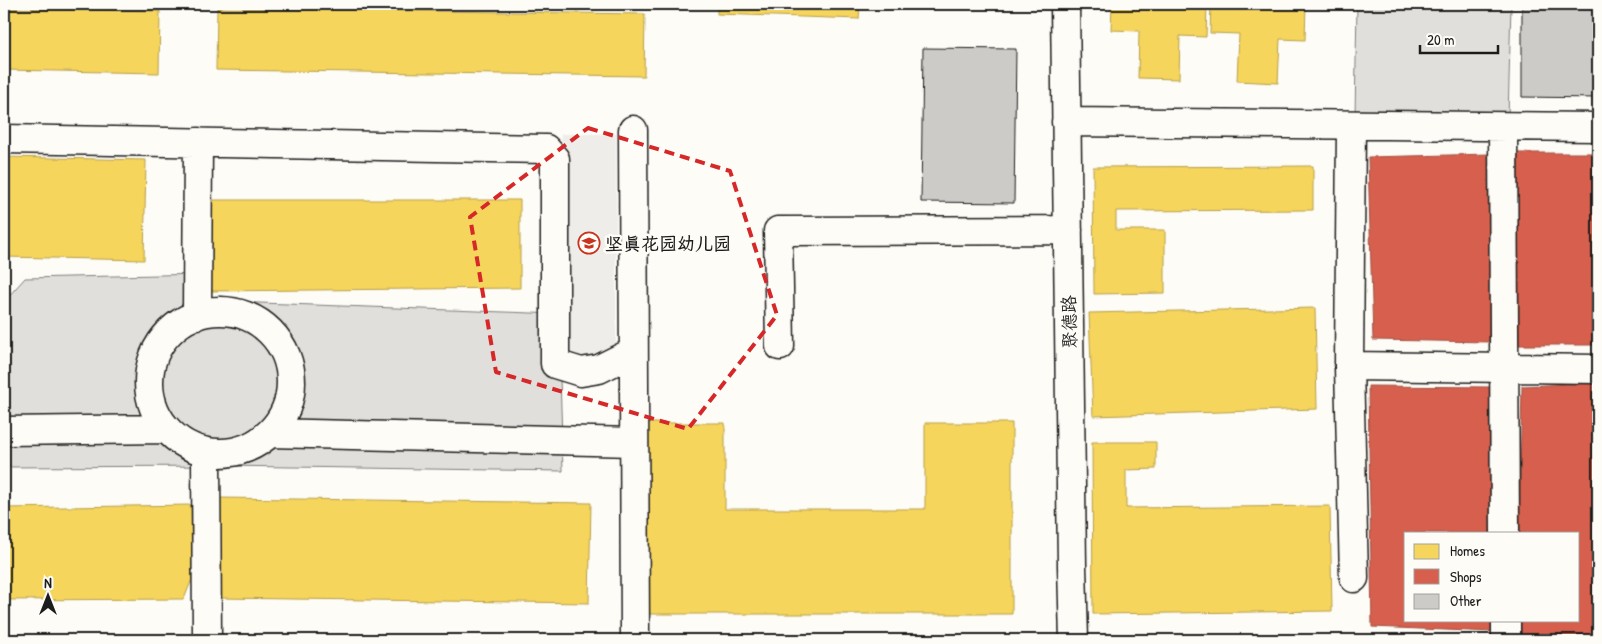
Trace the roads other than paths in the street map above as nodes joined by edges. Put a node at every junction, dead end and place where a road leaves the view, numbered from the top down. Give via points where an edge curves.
1 (1065, 4) edge
2 (1066, 122) junction
3 (1351, 126) junction
4 (1503, 127) junction
5 (1598, 127) edge
6 (633, 130) dead end
7 (4, 139) edge
8 (198, 142) junction
9 (1068, 230) junction
10 (197, 315) junction
11 (780, 346) dead end
12 (633, 352) junction
13 (1349, 366) junction
14 (1504, 368) junction
15 (1598, 369) edge
16 (166, 429) junction
17 (4, 431) edge
18 (270, 432) junction
19 (633, 442) junction
20 (206, 452) junction
21 (1505, 532) edge
22 (1354, 578) dead end
23 (207, 640) edge
24 (635, 640) edge
25 (1074, 640) edge

1 - 2 street, 聚德路
2 - 3 street
2 - 9 street, 聚德路
3 - 4 street
3 - 13 street
4 - 5 street
4 - 14 street
6 - 12 street
7 - 8 street
8 - 10 street
8 - 12 street via 546,149 554,159 554,364 581,372 599,369
9 - 11 street via 778,231
9 - 25 street, 聚德路
10 - 16 street via 176,326 160,343 150,364 148,387 154,409
10 - 18 street via 220,311 244,315 265,327 281,345 290,367 291,391 284,413
12 - 19 street
13 - 14 street
13 - 22 street
14 - 15 street
14 - 21 street
16 - 17 street
16 - 20 street via 184,444
18 - 19 street
18 - 20 street via 251,446 229,453
19 - 24 street
20 - 23 street

